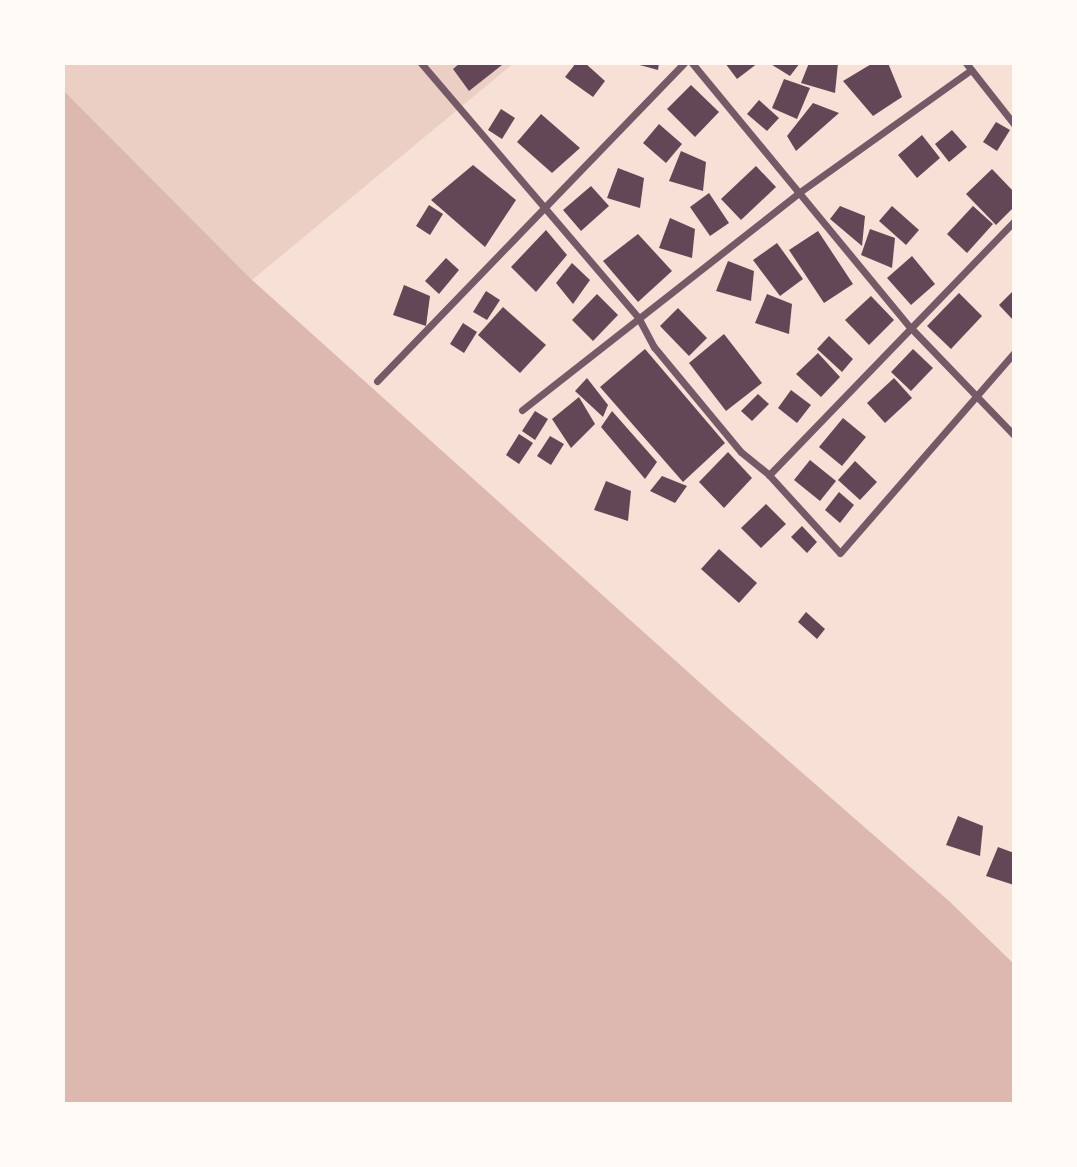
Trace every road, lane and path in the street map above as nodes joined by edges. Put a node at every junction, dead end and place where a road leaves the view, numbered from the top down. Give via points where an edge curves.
1 (421, 63) edge
2 (684, 63) edge
3 (692, 63) edge
4 (969, 66) edge
5 (1014, 124) edge
6 (797, 194) junction
7 (546, 209) junction
8 (1014, 221) edge
9 (638, 317) junction
10 (911, 327) junction
11 (1014, 353) edge
12 (377, 381) dead end
13 (976, 394) junction
14 (522, 410) dead end
15 (1014, 435) edge
16 (769, 475) junction

1 - 7 street
2 - 7 street
3 - 6 street
4 - 5 street
4 - 6 street
6 - 9 street
6 - 10 street
7 - 9 street
7 - 12 street
8 - 10 street
9 - 14 street
9 - 16 street via 654,347 741,452
10 - 13 street
10 - 16 street
11 - 13 street
13 - 15 street
13 - 16 street via 840,553

